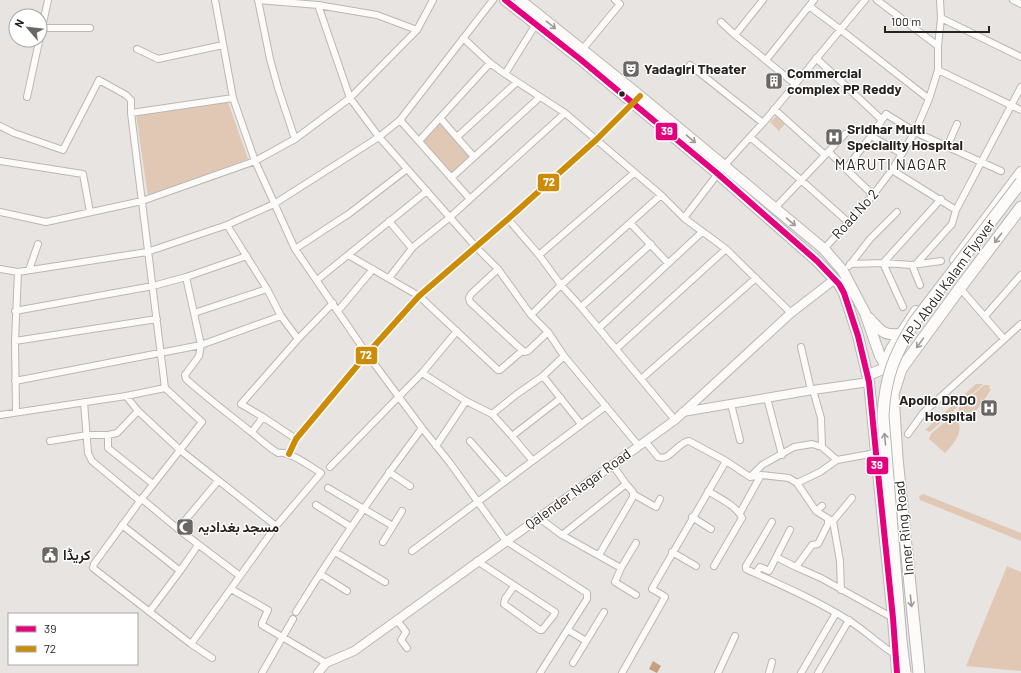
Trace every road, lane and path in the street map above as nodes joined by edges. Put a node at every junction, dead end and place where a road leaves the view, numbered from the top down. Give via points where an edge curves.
1 (215, 0) edge
2 (258, 0) edge
3 (433, 0) edge
4 (493, 0) edge
5 (505, 0) edge
6 (520, 0) edge
7 (615, 0) edge
8 (763, 0) edge
9 (814, 0) edge
10 (865, 0) edge
11 (877, 0) edge
12 (940, 0) edge
13 (1013, 0) edge
14 (622, 2) edge
15 (1021, 4) edge
16 (318, 5) junction
17 (809, 6) junction
18 (941, 18) junction
19 (721, 22) dead end
20 (536, 24) junction
21 (48, 28) edge
22 (90, 28) dead end
23 (417, 30) junction
24 (841, 30) junction
25 (735, 35) junction
26 (463, 38) junction
27 (223, 45) junction
28 (938, 46) junction
29 (38, 48) edge
30 (137, 49) dead end
31 (582, 50) junction
32 (1021, 57) edge
33 (816, 58) junction
34 (766, 60) junction
35 (490, 63) junction
36 (690, 65) dead end
37 (938, 70) junction
38 (505, 74) junction
39 (517, 82) junction
40 (795, 84) junction
41 (1021, 87) edge
42 (27, 97) dead end
43 (540, 97) junction
44 (233, 98) junction
45 (350, 98) junction
46 (636, 99) junction
47 (929, 99) junction
48 (1012, 106) junction
49 (774, 109) junction
50 (1021, 110) edge
51 (130, 113) junction
52 (564, 113) junction
53 (440, 118) junction
54 (400, 120) junction
55 (882, 120) junction
56 (763, 123) junction
57 (957, 124) dead end
58 (0, 126) edge
59 (915, 132) junction
60 (845, 134) dead end
61 (871, 136) junction
62 (379, 137) junction
63 (457, 137) junction
64 (750, 137) junction
65 (295, 139) junction
66 (419, 140) junction
67 (596, 140) junction
68 (947, 146) junction
69 (827, 153) junction
70 (902, 154) junction
71 (474, 157) junction
72 (0, 161) edge
73 (255, 161) junction
74 (982, 162) junction
75 (407, 169) junction
76 (846, 169) junction
77 (721, 170) junction
78 (892, 170) junction
79 (1001, 171) dead end
80 (1021, 172) edge
81 (634, 173) junction
82 (451, 178) junction
83 (801, 180) junction
84 (1021, 182) edge
85 (427, 191) junction
86 (661, 195) junction
87 (873, 195) junction
88 (470, 199) junction
89 (941, 199) junction
90 (142, 201) junction
91 (274, 204) junction
92 (1021, 207) edge
93 (775, 208) junction
94 (956, 210) junction
95 (0, 212) edge
96 (90, 212) junction
97 (897, 212) dead end
98 (449, 218) junction
99 (684, 218) junction
100 (508, 219) junction
101 (389, 221) junction
102 (848, 222) junction
103 (631, 224) junction
104 (227, 225) junction
105 (702, 232) junction
106 (38, 244) dead end
107 (650, 244) junction
108 (476, 247) junction
109 (413, 248) junction
110 (295, 249) junction
111 (726, 249) junction
112 (824, 249) junction
113 (147, 252) junction
114 (348, 255) junction
115 (540, 255) junction
116 (247, 256) junction
117 (941, 261) dead end
118 (883, 262) junction
119 (668, 263) junction
120 (915, 264) junction
121 (847, 267) junction
122 (0, 269) edge
123 (373, 269) junction
124 (498, 269) junction
125 (29, 270) junction
126 (18, 272) junction
127 (1021, 274) edge
128 (186, 277) junction
129 (389, 278) junction
130 (756, 278) junction
131 (835, 279) junction
132 (317, 280) junction
133 (561, 285) junction
134 (920, 285) dead end
135 (153, 286) junction
136 (960, 288) junction
137 (267, 289) junction
138 (419, 296) junction
139 (333, 304) junction
140 (582, 307) junction
141 (903, 307) dead end
142 (15, 311) junction
143 (338, 311) junction
144 (194, 312) junction
145 (791, 312) junction
146 (865, 313) junction
147 (531, 315) junction
148 (281, 316) junction
149 (984, 316) junction
150 (157, 319) junction
151 (1021, 324) edge
152 (599, 328) junction
153 (457, 331) junction
154 (548, 332) junction
155 (900, 334) junction
156 (298, 339) junction
157 (1004, 339) junction
158 (15, 341) junction
159 (201, 345) junction
160 (801, 347) dead end
161 (616, 349) junction
162 (522, 352) junction
163 (161, 354) junction
164 (368, 354) junction
165 (564, 356) junction
166 (885, 366) junction
167 (422, 373) junction
168 (543, 376) junction
169 (641, 379) junction
170 (869, 379) junction
171 (15, 381) junction
172 (896, 382) junction
173 (165, 388) junction
174 (812, 390) junction
175 (126, 396) junction
176 (399, 397) junction
177 (561, 398) junction
178 (768, 398) junction
179 (466, 401) junction
180 (84, 402) junction
181 (731, 404) junction
182 (606, 406) junction
183 (138, 411) junction
184 (16, 412) junction
185 (682, 412) junction
186 (492, 414) junction
187 (0, 415) edge
188 (263, 417) junction
189 (675, 420) junction
190 (581, 424) junction
191 (422, 428) junction
192 (252, 432) junction
193 (87, 435) junction
194 (108, 435) junction
195 (512, 436) junction
196 (895, 436) junction
197 (296, 439) junction
198 (740, 440) dead end
199 (50, 441) dead end
200 (470, 441) dead end
201 (642, 443) junction
202 (436, 446) junction
203 (822, 447) junction
204 (180, 450) junction
205 (876, 453) junction
206 (289, 454) junction
207 (782, 455) junction
208 (532, 460) junction
209 (837, 460) junction
210 (726, 461) junction
211 (612, 464) junction
212 (330, 467) dead end
213 (389, 472) junction
214 (761, 475) junction
215 (750, 477) junction
216 (218, 481) junction
217 (505, 481) junction
218 (797, 483) junction
219 (153, 484) junction
220 (626, 484) junction
221 (410, 486) dead end
222 (328, 488) dead end
223 (708, 491) junction
224 (633, 494) junction
225 (852, 498) dead end
226 (660, 499) dead end
227 (141, 500) junction
228 (478, 501) junction
229 (316, 505) dead end
230 (822, 506) dead end
231 (364, 508) junction
232 (402, 511) dead end
233 (816, 512) junction
234 (740, 513) junction
235 (538, 517) junction
236 (692, 518) junction
237 (830, 520) junction
238 (772, 522) dead end
239 (122, 525) junction
240 (276, 526) junction
241 (393, 526) junction
242 (351, 527) junction
243 (178, 529) junction
244 (711, 530) dead end
245 (790, 530) dead end
246 (562, 535) junction
247 (506, 541) junction
248 (383, 542) dead end
249 (636, 543) dead end
250 (198, 545) junction
251 (412, 551) dead end
252 (335, 552) junction
253 (672, 552) junction
254 (599, 555) junction
255 (776, 557) junction
256 (478, 561) junction
257 (696, 566) dead end
258 (714, 566) dead end
259 (796, 566) junction
260 (621, 568) junction
261 (180, 571) junction
262 (320, 574) junction
263 (756, 574) junction
264 (240, 576) junction
265 (385, 582) dead end
266 (514, 586) junction
267 (231, 589) junction
268 (841, 590) junction
269 (347, 591) dead end
270 (636, 595) dead end
271 (150, 611) junction
272 (296, 612) dead end
273 (604, 612) dead end
274 (836, 613) junction
275 (893, 618) junction
276 (293, 619) dead end
277 (397, 620) junction
278 (849, 620) junction
279 (568, 630) junction
280 (735, 636) dead end
281 (282, 637) junction
282 (586, 641) junction
283 (191, 644) junction
284 (407, 648) dead end
285 (896, 655) junction
286 (212, 658) dead end
287 (772, 662) dead end
288 (326, 663) junction
289 (573, 663) dead end
290 (262, 673) edge
291 (318, 673) edge
292 (540, 673) edge
293 (622, 673) edge
294 (718, 673) edge
295 (768, 673) edge
296 (801, 673) edge
297 (818, 673) edge
298 (897, 673) edge
299 (905, 673) edge
300 (914, 673) edge
301 (919, 673) edge

1 - 27 street
2 - 16 street
2 - 65 street via 270,59
3 - 23 street
4 - 26 street
5 - 20 main road
6 -> 31 main road
7 - 14 street
8 - 25 street
9 - 17 street
10 - 24 street
11 - 28 street
12 - 18 street, Road No 2
13 - 15 street
14 - 31 street
16 - 23 street via 377,15
16 - 45 street
17 - 24 street
17 - 34 street
18 - 28 street, Road No 2
18 - 32 street
19 - 25 street
20 - 38 street
20 - 46 main road
21 - 22 street
23 - 45 street
24 - 33 street
24 - 47 street
25 - 34 street
26 - 35 street
26 - 54 street
27 - 30 street via 158,59
27 - 44 street
28 - 37 street, Road No 2
29 - 42 street
31 - 46 main road
33 - 40 street
33 - 55 street
34 - 40 street
35 - 38 street
35 - 53 street
36 - 56 street
37 - 47 street, Road No 2
37 - 48 street
38 - 39 street
39 - 43 street
39 - 63 street
40 - 49 street
41 - 48 street
43 - 52 street
43 - 71 street
44 - 51 street
44 - 73 street
45 - 62 street
45 - 65 street
46 - 67 street
46 - 77 main road
47 - 59 street, Road No 2
48 - 50 street
48 - 74 street
49 - 56 street
49 - 69 street
51 - 58 street via 130,98 99,80 63,150
51 - 90 street
52 - 67 street
52 - 88 street
53 - 63 street
53 - 66 street
54 - 62 street
54 - 66 street
55 - 59 street via 886,114
55 - 61 street
56 - 64 street
57 - 68 street
59 - 68 street
59 - 70 street, Road No 2
60 - 69 street
61 - 70 street
61 - 76 street
62 - 75 street
62 - 91 street
63 - 71 street
64 - 77 street
64 - 83 street
65 - 73 street
66 - 82 street
67 - 81 street
67 - 100 street
68 - 74 street
69 - 76 street
69 - 83 street
70 - 78 street, Road No 2
71 - 82 street
72 - 96 street via 82,174
73 - 90 street
73 - 91 street
74 - 79 street
74 - 94 street
75 - 85 street
75 - 110 street via 350,213
76 - 87 street
77 - 93 main road
77 - 99 street
77 - 131 main road, Inner Ring Road
78 - 87 street, Road No 2
78 - 89 street
80 - 155 main road
81 - 86 street
81 - 115 street
82 - 88 street
83 - 93 street
83 - 102 street
299 -> 84 highway, APJ Abdul Kalam Flyover, bridge via 883,416 887,382 902,341 915,321
85 - 98 street
85 - 101 street
86 - 99 street
86 - 103 street
87 - 102 street, Road No 2
88 - 98 street
89 - 94 street
89 - 118 street
90 - 96 street
90 - 113 street
91 - 104 street
91 - 110 street
92 -> 136 highway, Inner Ring Road
93 -> 112 main road
94 - 120 street via 952,224
95 - 96 street via 46,222
97 - 121 street
98 - 108 street
98 - 109 street
99 - 105 street
100 - 108 street
100 - 115 street
101 - 109 street
101 - 114 street
102 - 112 street, Road No 2
103 - 107 street
103 - 133 street
104 - 113 street
104 - 116 street
105 - 111 street
105 - 119 street
106 - 125 street
107 - 119 street
107 - 140 street
108 - 124 street
108 - 138 street
109 - 129 street
110 - 132 street
111 - 130 street
111 - 161 street
112 - 121 main road
113 - 125 street
113 - 135 street
114 - 123 street
114 - 132 street
115 - 133 street
116 - 128 street
116 - 137 street
117 - 120 street
118 - 120 street
118 - 121 street
118 - 141 street
119 - 152 street
120 - 134 street
121 - 146 main road
122 - 126 street
123 - 129 street
123 - 143 street
124 - 147 street
124 - 162 street via 471,294 469,300
125 - 126 street
126 - 142 street
127 - 149 street
128 - 135 street
128 - 144 street
129 - 138 street
130 - 145 street
130 - 169 street
131 - 145 street, Qalender Nagar Road
131 - 170 main road, Inner Ring Road via 844,293
132 - 139 street
133 - 140 street
133 - 147 street
135 - 142 street
135 - 150 street
136 - 149 street
136 -> 172 highway, Inner Ring Road via 901,369
137 - 144 street
137 - 148 street
138 - 153 street
138 - 164 street
139 - 143 street
139 - 156 street
140 - 152 street
142 - 158 street
143 - 164 street
144 - 159 street
145 - 185 street, Qalender Nagar Road
146 - 155 main road via 884,333
146 - 166 main road
147 - 154 street
148 - 156 street
148 - 159 street
149 - 157 street
150 - 158 street
150 - 163 street
151 - 157 street
152 - 161 street
153 - 162 street via 498,370
153 - 167 street
154 - 162 street via 528,351
154 - 165 street
155 - 166 main road
156 - 188 street via 241,404
157 - 196 street via 923,413 911,433
158 - 171 street
159 - 163 street
159 - 192 street via 198,356 185,375 186,379 215,405
160 - 174 street
161 - 169 street
163 - 171 street
163 - 173 street
164 - 176 street
164 - 197 street
165 - 168 street
165 - 182 street
166 - 170 main road
166 - 172 main road
167 - 176 street
167 - 179 street
168 - 177 street
168 - 186 street
169 - 189 street
170 - 174 street
170 - 205 main road, Inner Ring Road
171 - 184 street
172 - 196 highway, Inner Ring Road via 892,394
173 - 175 street
173 - 204 street via 202,422
174 - 178 street
174 - 203 street via 821,418
175 - 180 street
175 - 183 street
176 - 191 street
176 - 212 street
177 - 190 street
177 - 195 street
178 - 181 street
178 - 207 street
179 - 186 street
179 - 202 street
180 - 184 street
180 - 193 street
181 - 185 street
181 - 198 street
182 - 190 street
182 - 201 street
183 - 194 street via 120,431
183 - 204 street
184 - 187 street
185 - 189 street, Qalender Nagar Road
186 - 195 street
188 - 192 street
188 - 197 street
189 - 201 street, Qalender Nagar Road
190 - 208 street
191 - 202 street
191 - 213 street
192 - 206 street via 278,453
193 - 194 street
193 - 199 street
193 - 227 street via 88,453 92,462
194 - 219 street via 108,448
195 - 208 street
196 -> 301 highway, Inner Ring Road
197 - 206 street
200 - 217 street
201 - 210 street via 661,458 666,457 683,442 689,441
201 - 211 street, Qalender Nagar Road
202 - 228 street
203 - 207 street via 812,444 794,448
203 - 209 street
204 - 216 street
204 - 219 street
205 - 209 street
205 - 275 main road, Inner Ring Road
206 - 240 street via 321,473
207 - 215 street via 762,465
208 - 217 street
209 - 218 street
210 - 215 street
210 - 223 street
211 - 220 street
211 - 235 street, Qalender Nagar Road
213 - 221 street
213 - 231 street
214 - 215 street
214 - 218 street via 789,478
214 - 234 street
216 - 240 street
216 - 243 street
217 - 228 street
218 - 233 street
219 - 227 street
220 - 224 street
220 - 246 street
222 - 231 street
223 - 234 street
223 - 236 street
224 - 226 street via 656,507
224 - 254 street
225 - 237 street
227 - 239 street
227 - 243 street
228 - 247 street
228 - 251 street
229 - 242 street
230 - 233 street
231 - 241 street
231 - 242 street
232 - 241 street
233 - 237 street
234 - 258 street via 741,521
235 - 246 street
235 - 247 street, Qalender Nagar Road
236 - 244 street
236 - 253 street
237 - 259 street via 818,544 811,546
237 - 268 street via 840,561
238 - 263 street via 745,567
239 - 261 street
239 - 271 street via 93,568
240 - 264 street
241 - 248 street
242 - 252 street
243 - 250 street
245 - 255 street
246 - 254 street
247 - 256 street, Qalender Nagar Road
247 - 279 street via 587,593 587,599
249 - 260 street
250 - 261 street
250 - 264 street
252 - 262 street
252 - 265 street
253 - 257 street
253 - 293 street via 652,587 665,597
254 - 260 street
255 - 259 street
255 - 263 street via 769,571 760,567
256 - 266 street
256 - 277 street, Qalender Nagar Road
259 - 268 street
260 - 270 street via 616,583
261 - 271 street
262 - 269 street
262 - 272 street
263 - 274 street via 782,584
264 - 267 street
266 - 266 street via 504,604 542,630 555,612
267 - 281 street via 268,610 262,624
267 - 283 street
268 - 275 street
271 - 283 street
273 - 282 street
274 - 278 street
274 - 296 street
275 - 285 main road, Inner Ring Road
276 - 281 street
277 - 284 street via 406,632 401,640
277 - 288 street, Qalender Nagar Road via 354,651
278 - 285 street
278 - 297 street
279 - 282 street
279 - 292 street
280 - 294 street
281 - 288 street
281 - 290 street
282 - 289 street
283 - 286 street
285 - 298 main road, Inner Ring Road
287 - 295 street
288 - 291 street, Qalender Nagar Road
300 - 301 street

